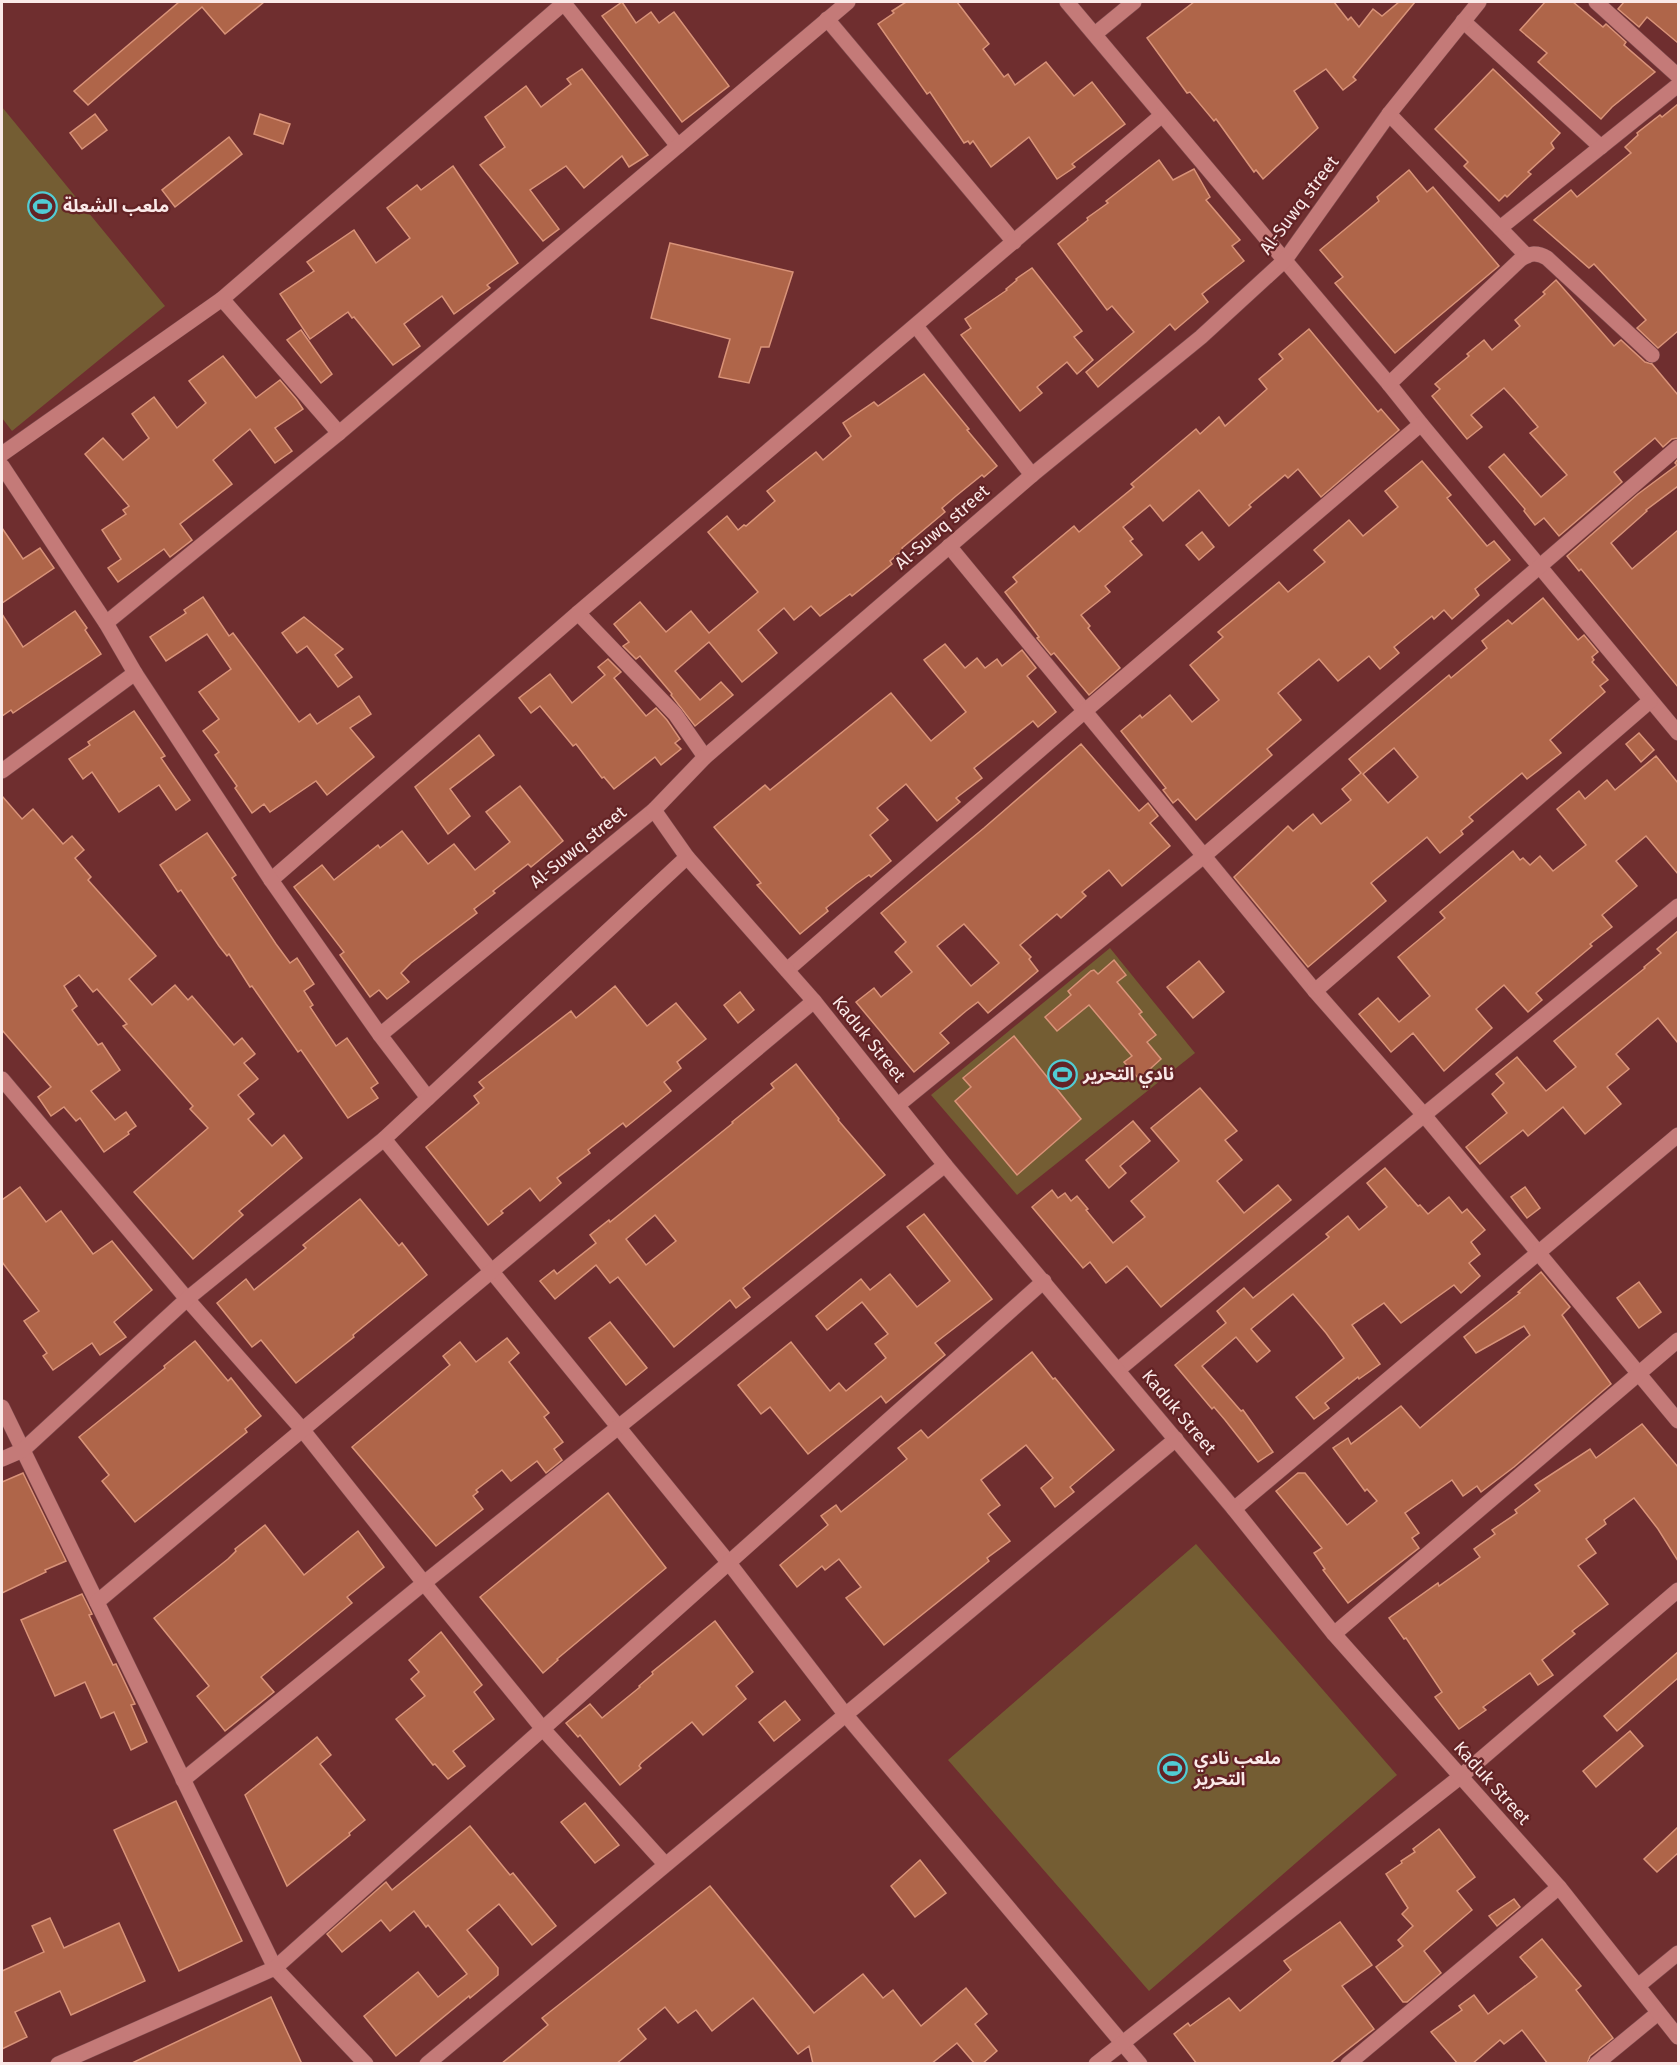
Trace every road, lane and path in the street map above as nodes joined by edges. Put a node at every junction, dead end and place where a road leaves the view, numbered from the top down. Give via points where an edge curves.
1 (564, 2) edge
2 (848, 2) edge
3 (1067, 2) edge
4 (1134, 2) edge
5 (1479, 2) edge
6 (1596, 2) edge
7 (827, 19) junction
8 (1463, 21) junction
9 (1095, 34) junction
10 (1678, 75) edge
11 (1678, 85) edge
12 (1389, 114) junction
13 (1162, 115) junction
14 (678, 146) junction
15 (1601, 147) junction
16 (1500, 228) junction
17 (1014, 242) junction
18 (1527, 256) junction
19 (1285, 260) junction
20 (222, 299) junction
21 (916, 326) junction
22 (1652, 355) dead end
23 (1389, 384) junction
24 (1421, 424) junction
25 (339, 433) junction
26 (1678, 447) edge
27 (2, 454) edge
28 (2, 466) edge
29 (1032, 475) junction
30 (949, 546) junction
31 (1538, 566) junction
32 (578, 613) junction
33 (106, 623) junction
34 (135, 673) junction
35 (1650, 701) junction
36 (1086, 710) junction
37 (1678, 733) edge
38 (705, 758) junction
39 (2, 771) edge
40 (654, 810) junction
41 (1204, 855) junction
42 (687, 858) junction
43 (271, 879) junction
44 (1678, 906) edge
45 (787, 970) junction
46 (1315, 991) junction
47 (814, 1000) junction
48 (380, 1035) junction
49 (2, 1079) edge
50 (428, 1098) junction
51 (898, 1105) junction
52 (1424, 1115) junction
53 (1678, 1135) edge
54 (384, 1139) junction
55 (945, 1166) junction
56 (1539, 1254) junction
57 (491, 1270) junction
58 (1044, 1281) junction
59 (187, 1299) junction
60 (1678, 1340) edge
61 (1118, 1370) junction
62 (1639, 1373) junction
63 (2, 1407) edge
64 (1678, 1421) edge
65 (301, 1428) junction
66 (619, 1428) junction
67 (1176, 1439) junction
68 (23, 1450) junction
69 (2, 1459) edge
70 (1234, 1509) junction
71 (729, 1563) junction
72 (424, 1583) junction
73 (1678, 1590) edge
74 (97, 1602) junction
75 (1334, 1634) junction
76 (845, 1714) junction
77 (543, 1729) junction
78 (1460, 1777) junction
79 (183, 1779) junction
80 (665, 1864) junction
81 (1559, 1887) junction
82 (1678, 1953) edge
83 (275, 1968) junction
84 (1639, 1985) junction
85 (1658, 2013) junction
86 (1678, 2037) edge
87 (1122, 2043) junction
88 (58, 2064) edge
89 (366, 2064) edge
90 (427, 2064) edge
91 (1096, 2064) edge
92 (1140, 2064) edge
93 (1348, 2064) edge
94 (1596, 2064) edge

1 - 14 street
1 - 20 street
2 - 7 street
3 - 9 street
4 - 9 street
5 - 8 street, Al-Suwq street
6 - 10 street
7 - 14 street
7 - 17 street
8 - 12 street, Al-Suwq street
8 - 15 street
9 - 13 street
11 - 15 street
12 - 16 street
12 - 19 street, Al-Suwq street
13 - 17 street
13 - 19 street
14 - 25 street
15 - 16 street
16 - 18 street
17 - 21 street
18 - 22 street via 1541,254 1547,258
18 - 23 street
19 - 23 street
19 - 29 street, Al-Suwq street via 1201,337
20 - 25 street
20 - 27 street
21 - 29 street
21 - 32 street
23 - 24 street
24 - 31 street
24 - 36 street
25 - 33 street
26 - 31 street
28 - 33 street
29 - 30 street, Al-Suwq street
30 - 36 street
30 - 38 street, Al-Suwq street
31 - 35 street
31 - 41 street
32 - 38 street via 675,714
32 - 43 street
33 - 34 street
34 - 39 street
34 - 43 street
35 - 37 street
35 - 46 street
36 - 41 street
36 - 45 street
38 - 40 street, Al-Suwq street
40 - 42 street, Kaduk Street
40 - 48 street, Al-Suwq street
41 - 46 street
41 - 51 street
42 - 45 street, Kaduk Street
42 - 50 street
43 - 48 street
44 - 52 street
45 - 47 street, Kaduk Street
46 - 52 street
47 - 51 street, Kaduk Street
47 - 57 street
48 - 50 street
49 - 59 street
50 - 54 street
51 - 55 street, Kaduk Street
52 - 56 street
52 - 61 street
53 - 56 street
54 - 57 street
54 - 59 street
55 - 58 street, Kaduk Street
55 - 66 street
56 - 62 street
56 - 70 street
57 - 65 street
57 - 66 street
58 - 61 street, Kaduk Street
58 - 71 street
59 - 65 street
59 - 68 street
60 - 62 street
61 - 67 street, Kaduk Street
62 - 64 street
62 - 75 street
63 - 68 street
65 - 72 street
65 - 74 street
66 - 71 street
66 - 72 street
67 - 70 street, Kaduk Street
67 - 76 street
68 - 69 street
68 - 74 street
70 - 75 street, Kaduk Street
71 - 76 street
71 - 77 street
72 - 77 street
72 - 79 street
73 - 78 street
74 - 79 street
75 - 78 street, Kaduk Street
76 - 80 street
76 - 87 street
77 - 80 street
77 - 83 street
78 - 81 street, Kaduk Street
78 - 87 street
79 - 83 street
80 - 90 street
81 - 84 street, Kaduk Street
81 - 93 street
82 - 84 street
83 - 88 street
83 - 89 street
84 - 85 street, Kaduk Street
85 - 86 street, Kaduk Street
85 - 94 street
87 - 91 street
87 - 92 street

